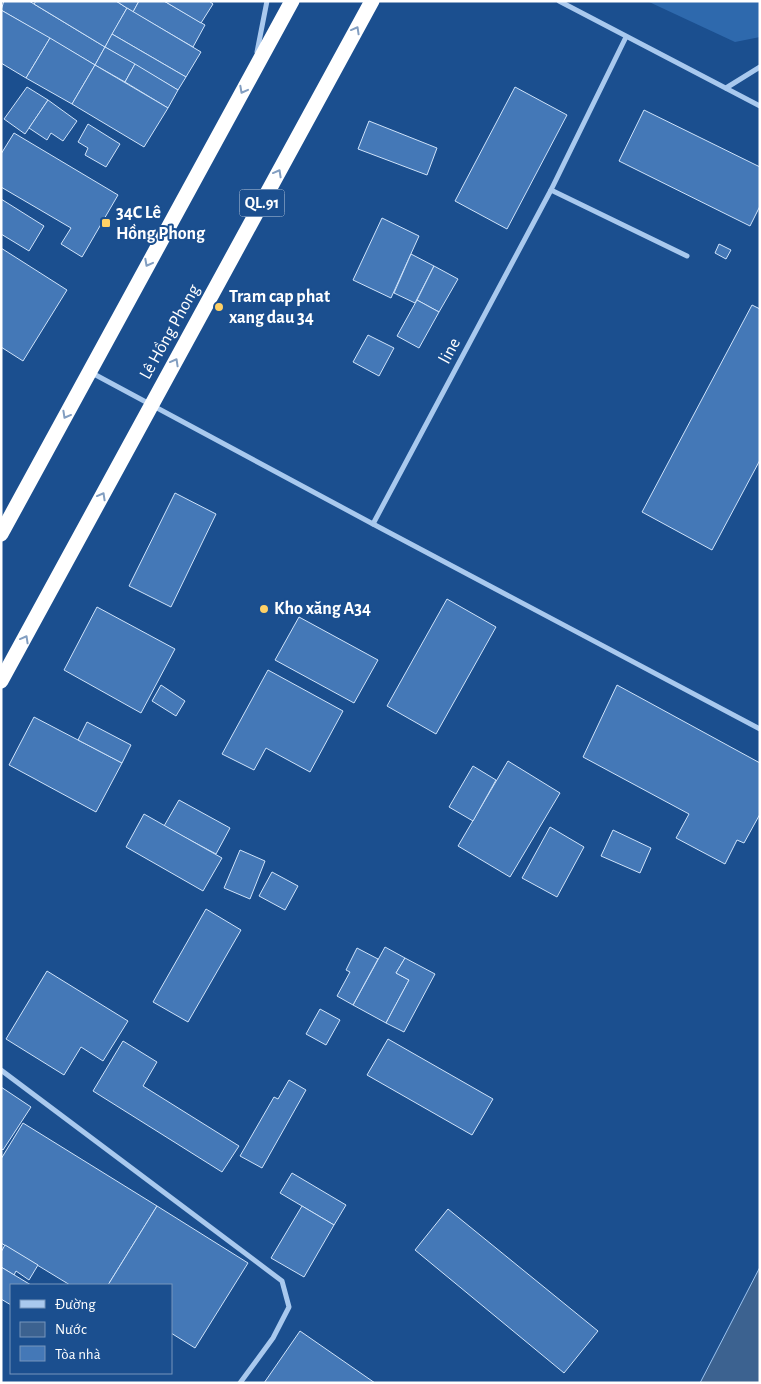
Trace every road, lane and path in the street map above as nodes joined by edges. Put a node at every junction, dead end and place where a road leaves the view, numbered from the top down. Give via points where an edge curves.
1 (267, 1) edge
2 (292, 1) edge
3 (372, 1) edge
4 (559, 1) edge
5 (626, 38) junction
6 (760, 67) edge
7 (254, 70) junction
8 (726, 88) junction
9 (760, 106) edge
10 (551, 190) junction
11 (687, 256) dead end
12 (90, 372) junction
13 (152, 405) junction
14 (373, 524) junction
15 (1, 534) edge
16 (1, 681) edge
17 (760, 729) edge
18 (1, 1070) edge
19 (240, 1383) edge

1 - 7 street
2 - 7 highway
13 -> 3 highway, Lê Hồng Phong / QL.91
4 - 5 street
5 - 8 street
5 - 10 street, line
6 - 8 street
7 -> 12 highway
8 - 9 street
10 - 11 street
10 - 14 street, line
12 - 13 street
12 -> 15 highway
13 - 14 street
16 -> 13 highway, Lê Hồng Phong / QL.91
14 - 17 street
18 - 19 street via 282,1281 289,1307 273,1338

